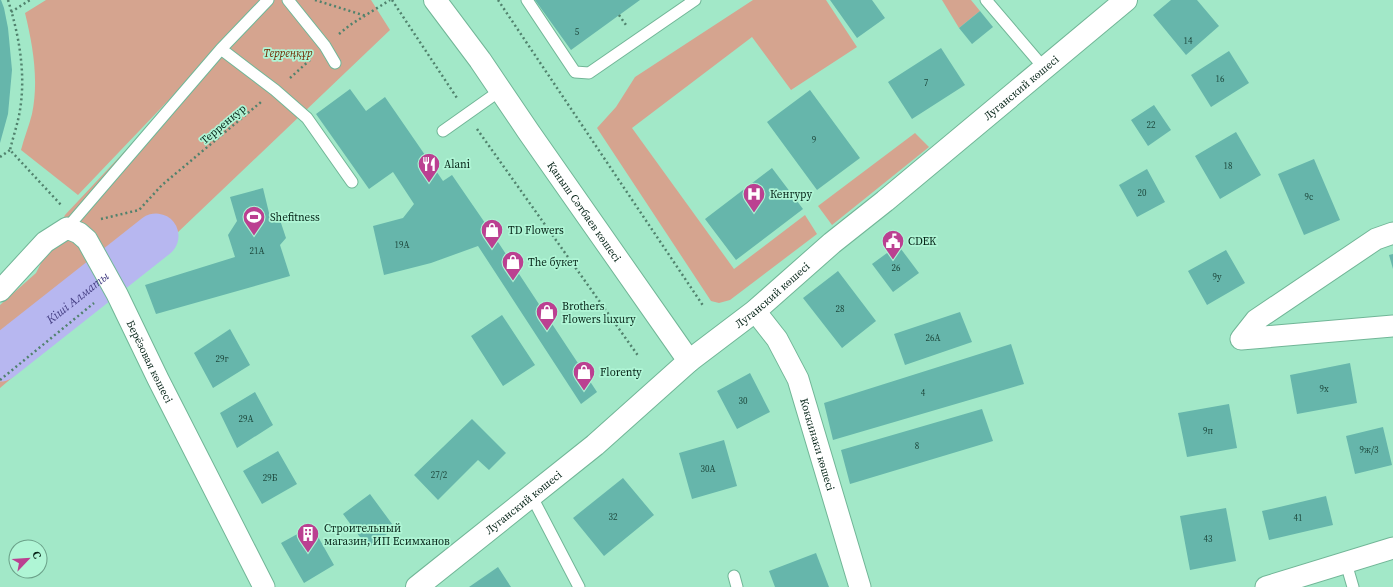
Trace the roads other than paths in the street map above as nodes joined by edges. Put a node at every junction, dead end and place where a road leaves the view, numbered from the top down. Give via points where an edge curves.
1 (268, 0) edge
2 (288, 0) edge
3 (435, 0) edge
4 (445, 0) edge
5 (527, 0) edge
6 (694, 0) edge
7 (986, 0) edge
8 (1126, 0) edge
9 (221, 49) junction
10 (480, 60) junction
11 (335, 63) dead end
12 (1044, 68) junction
13 (500, 90) junction
14 (443, 131) dead end
15 (352, 182) dead end
16 (71, 224) junction
17 (1393, 233) edge
18 (0, 292) edge
19 (755, 311) junction
20 (1393, 326) edge
21 (689, 362) junction
22 (531, 495) junction
23 (1393, 548) edge
24 (1346, 563) junction
25 (264, 587) edge
26 (416, 587) edge
27 (579, 587) edge
28 (860, 587) edge
29 (1266, 587) edge
30 (1353, 587) edge

1 - 9 lane
2 - 11 lane via 325,46
3 - 10 street, Қаныш Сәтбаев көшесі
4 - 10 street, Қаныш Сәтбаев көшесі
5 - 6 lane via 575,72 589,73
7 - 12 lane
8 - 12 street, Луганский көшесі
9 - 15 lane via 308,118
9 - 16 lane
10 - 13 street, Қаныш Сәтбаев көшесі
12 - 19 street, Луганский көшесі via 832,243
13 - 14 lane
13 - 21 street, Қаныш Сәтбаев көшесі
16 - 18 street via 45,242
16 - 25 street, Берёзовая көшесі via 87,240 117,294
17 - 20 street via 1376,239 1256,320 1241,339
19 - 21 street, Луганский көшесі
19 - 28 street, Коккинаки көшесі via 777,339 798,379
21 - 22 street, Луганский көшесі via 594,445
22 - 26 street, Луганский көшесі
22 - 27 lane
23 - 24 street
24 - 29 street
24 - 30 lane

